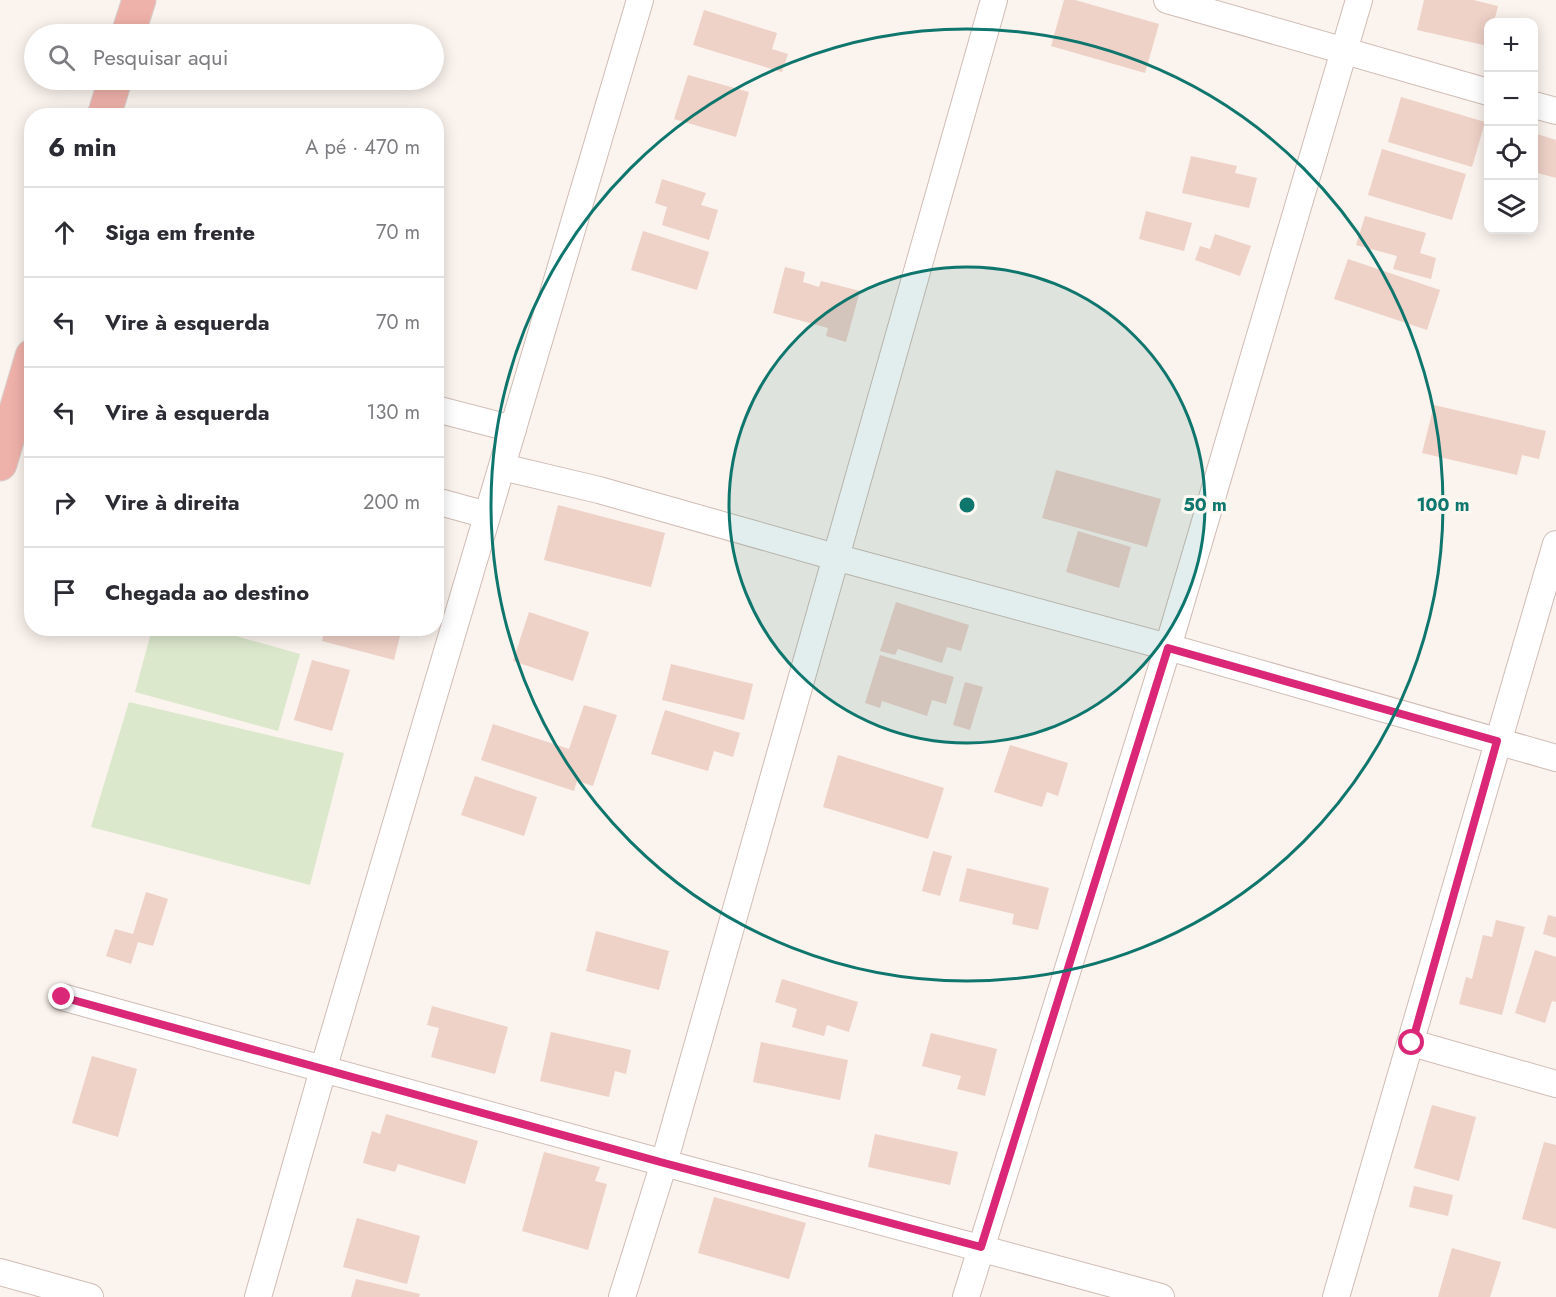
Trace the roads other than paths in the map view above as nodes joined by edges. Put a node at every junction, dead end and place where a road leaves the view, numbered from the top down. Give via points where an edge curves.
1 (139, 0) edge
2 (640, 0) edge
3 (994, 0) edge
4 (1167, 0) edge
5 (1359, 0) edge
6 (131, 24) edge
7 (1344, 52) junction
8 (112, 90) edge
9 (1484, 91) edge
10 (1538, 106) edge
11 (106, 108) edge
12 (1556, 111) edge
13 (24, 383) edge
14 (444, 411) edge
15 (513, 429) junction
16 (0, 464) edge
17 (502, 467) junction
18 (444, 503) edge
19 (487, 515) junction
20 (1556, 544) edge
21 (835, 557) junction
22 (1168, 648) junction
23 (1497, 741) junction
24 (1556, 758) edge
25 (62, 997) dead end
26 (1412, 1043) junction
27 (323, 1070) junction
28 (1556, 1084) edge
29 (664, 1163) junction
30 (981, 1247) junction
31 (0, 1272) edge
32 (90, 1297) edge
33 (258, 1297) edge
34 (622, 1297) edge
35 (966, 1297) edge
36 (1161, 1297) edge
37 (1336, 1297) edge

1 - 6 highway
2 - 15 street
3 - 21 street
4 - 7 street
5 - 7 street
7 - 9 street
7 - 22 street
8 - 11 highway
10 - 12 street
13 - 16 highway
14 - 15 street
15 - 17 street
17 - 19 street
17 - 21 street via 599,490
18 - 19 street
19 - 27 street
20 - 23 street
21 - 22 street
21 - 29 street
22 - 23 street
22 - 30 street
23 - 24 street
23 - 26 street
25 - 27 street
26 - 28 street
26 - 37 street
27 - 29 street
27 - 33 street
29 - 30 street
29 - 34 street
30 - 35 street
30 - 36 street
31 - 32 street

